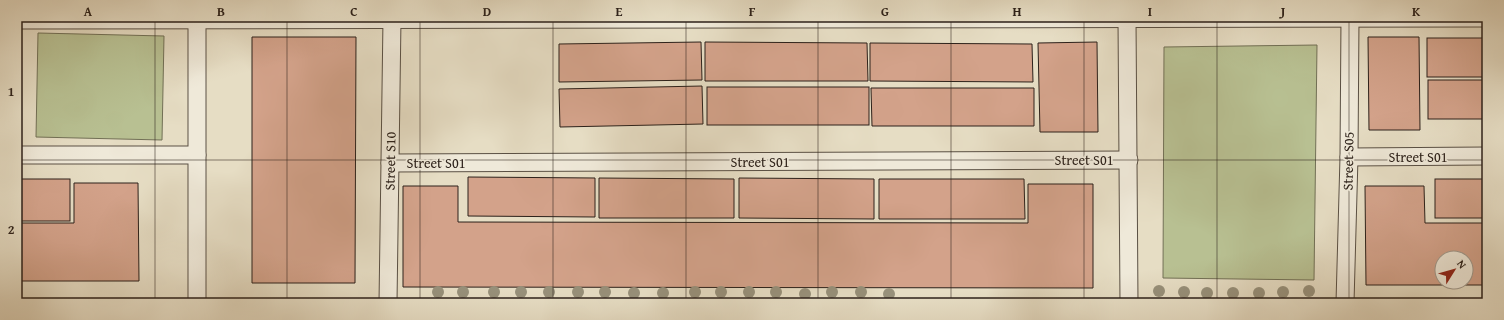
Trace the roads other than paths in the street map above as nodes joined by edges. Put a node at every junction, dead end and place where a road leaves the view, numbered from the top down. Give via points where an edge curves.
1 (1350, 18) junction
2 (1487, 18) edge
3 (392, 19) junction
4 (1127, 19) junction
5 (17, 20) edge
6 (196, 20) junction
7 (17, 155) edge
8 (197, 155) junction
9 (1487, 156) edge
10 (1349, 157) junction
11 (1129, 160) junction
12 (390, 163) junction
13 (197, 303) edge
14 (388, 303) edge
15 (1129, 303) edge
16 (1345, 303) edge

1 - 2 street
1 - 4 street
1 - 10 street, Street S05
3 - 4 street
3 - 6 street
3 - 12 street, Street S10
4 - 11 street
5 - 6 street
6 - 8 street
7 - 8 street
8 - 13 street
9 - 10 street, Street S01
10 - 16 street, Street S05
11 - 12 street, Street S01
11 - 15 street
12 - 14 street, Street S10

